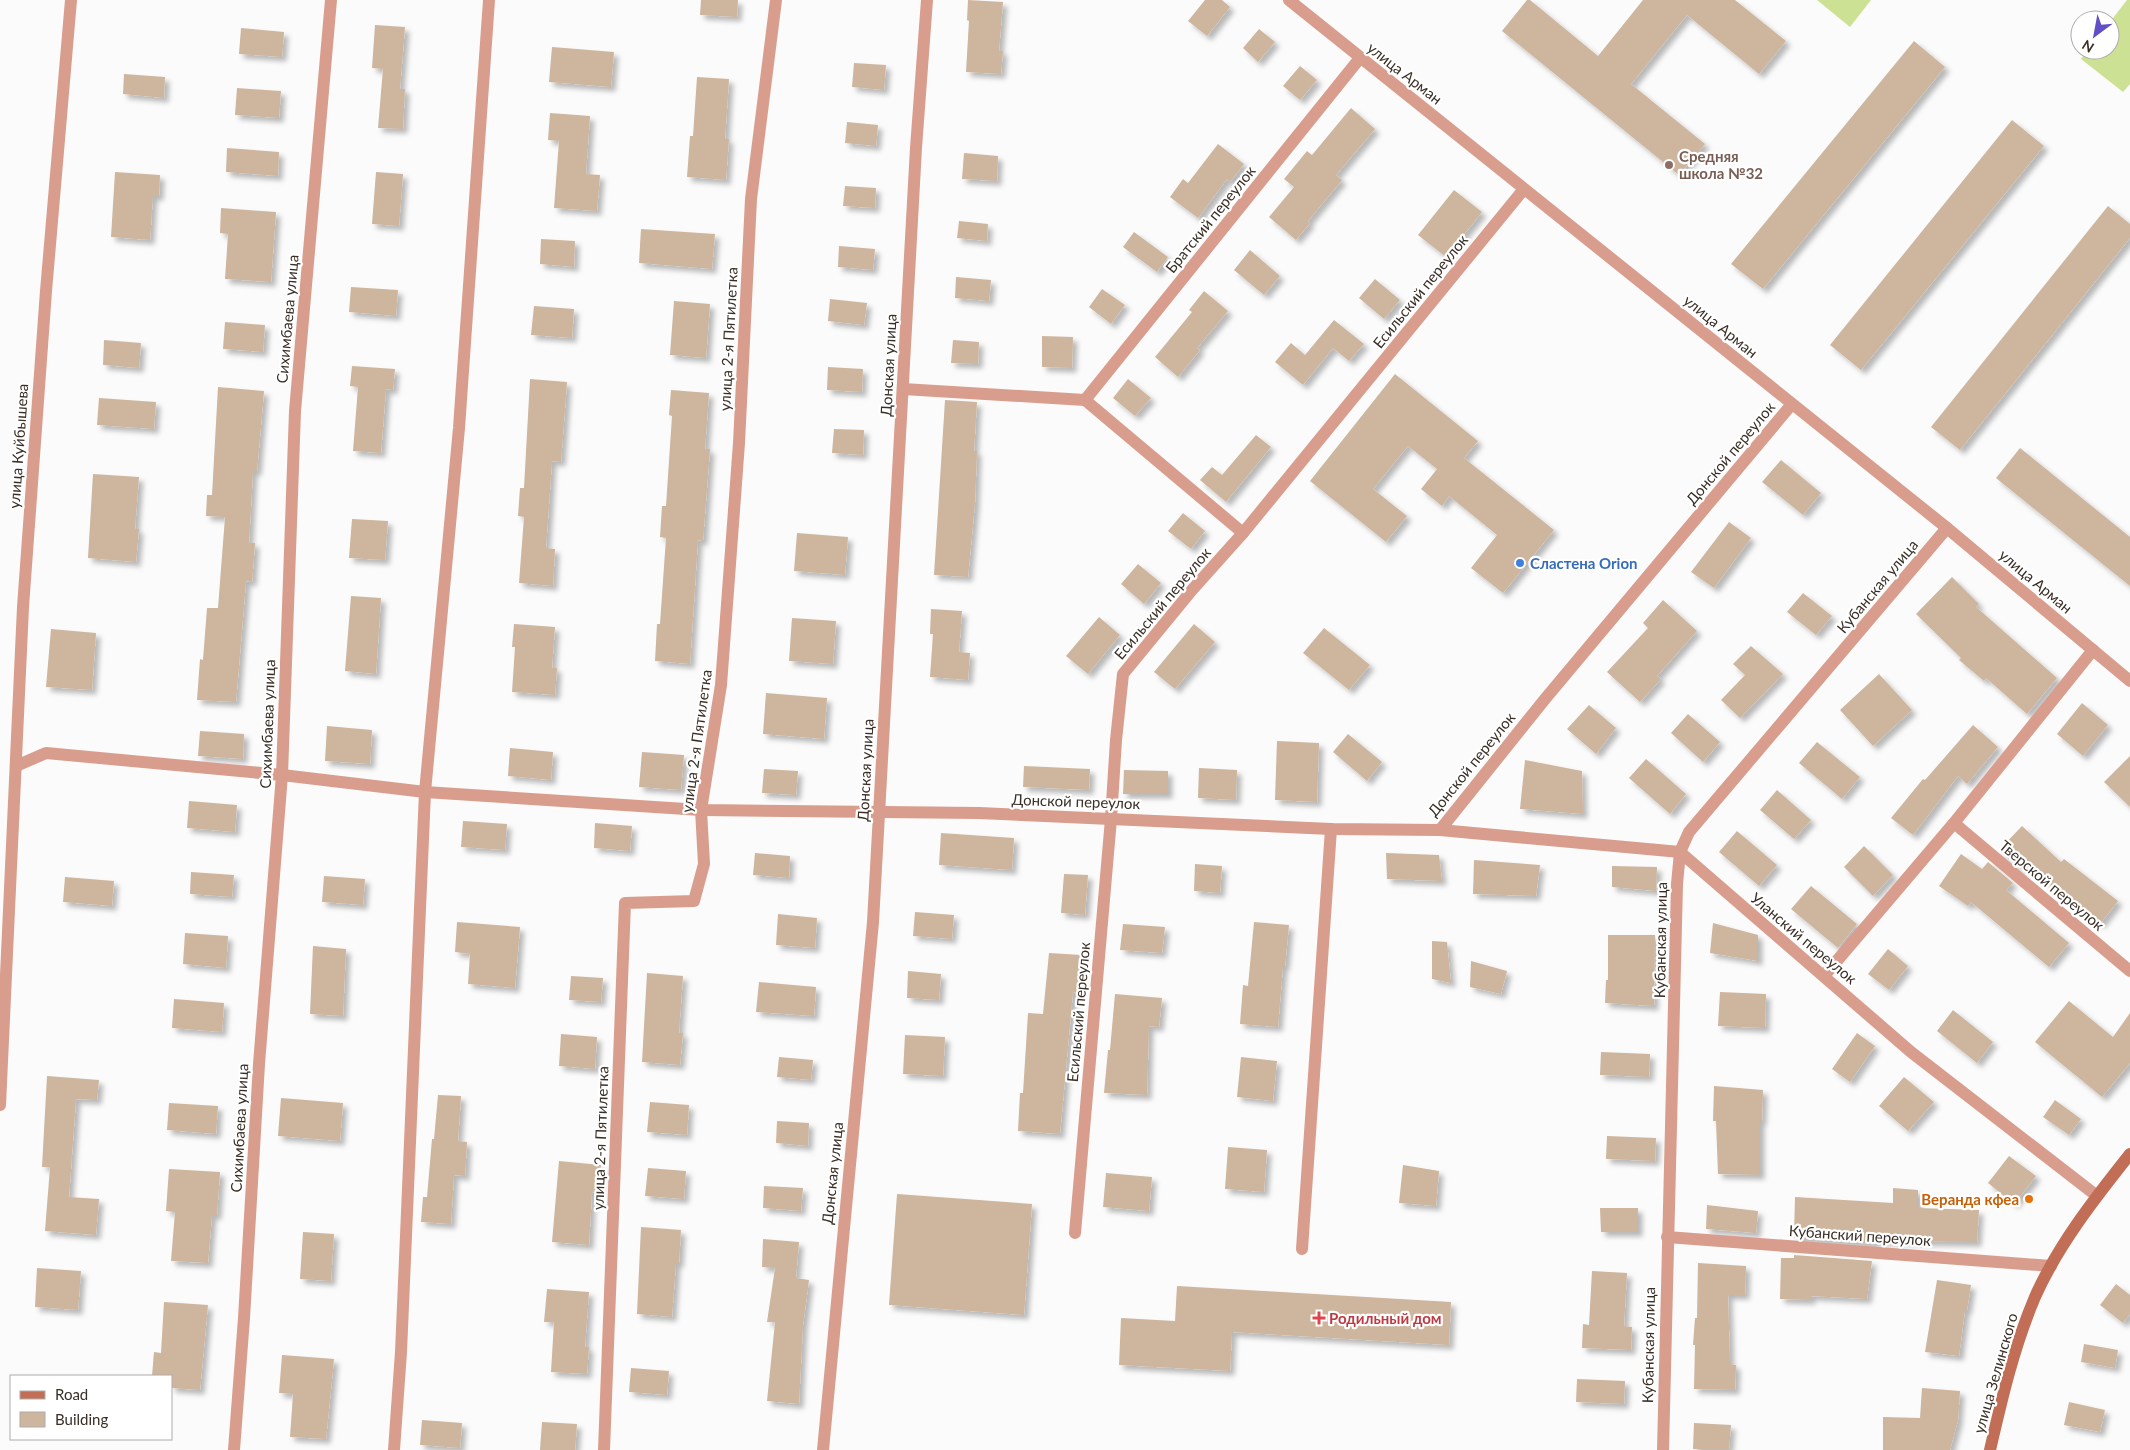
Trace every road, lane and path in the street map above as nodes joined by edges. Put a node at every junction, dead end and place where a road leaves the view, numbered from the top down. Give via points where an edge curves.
1 (71, 0) edge
2 (331, 0) edge
3 (489, 0) edge
4 (776, 0) edge
5 (926, 0) edge
6 (1289, 0) edge
7 (1360, 58) junction
8 (1524, 189) junction
9 (902, 389) junction
10 (1085, 400) junction
11 (1792, 404) junction
12 (1947, 528) junction
13 (1243, 533) junction
14 (2094, 650) junction
15 (2130, 681) edge
16 (16, 766) junction
17 (282, 776) junction
18 (425, 792) junction
19 (701, 810) junction
20 (879, 812) junction
21 (1111, 819) junction
22 (1954, 823) junction
23 (1331, 829) junction
24 (1440, 830) junction
25 (1680, 852) junction
26 (2130, 971) edge
27 (1824, 976) junction
28 (0, 1105) edge
29 (2130, 1154) edge
30 (2097, 1196) junction
31 (1075, 1233) dead end
32 (1667, 1237) junction
33 (1302, 1249) dead end
34 (2051, 1266) junction
35 (234, 1450) edge
36 (394, 1450) edge
37 (604, 1450) edge
38 (823, 1450) edge
39 (1663, 1450) edge
40 (1990, 1450) edge

1 - 16 street, улица Куйбышева via 23,607
2 - 17 street, Сихимбаева улица via 295,411
3 - 18 street via 459,428
4 - 19 street, улица 2-я Пятилетка via 751,198 739,443 721,684
5 - 9 street, Донская улица
6 - 7 street, улица Арман
7 - 8 street, улица Арман
7 - 10 street, Братский переулок
8 - 11 street, улица Арман
8 - 13 street, Есильский переулок
9 - 10 street
9 - 20 street, Донская улица
10 - 13 street
11 - 12 street, улица Арман
11 - 24 street, Донской переулок via 1545,699
12 - 14 street, улица Арман
12 - 25 street, Кубанская улица via 1689,832
13 - 21 street, Есильский переулок via 1123,674
14 - 15 street, улица Арман
14 - 22 street
16 - 17 street, Донской переулок via 46,752
16 - 28 street, улица Куйбышева
17 - 18 street, Донской переулок
17 - 35 street, Сихимбаева улица
18 - 19 street, Донской переулок
18 - 36 street via 402,1342
19 - 20 street, Донской переулок
19 - 37 street, улица 2-я Пятилетка via 704,864 694,901 625,903
20 - 21 street, Донской переулок
20 - 38 street, Донская улица via 873,922
21 - 23 street, Донской переулок
21 - 31 street, Есильский переулок
22 - 26 street, Тверской переулок
22 - 27 street
23 - 24 street, Донской переулок
23 - 33 street
24 - 25 street
25 - 27 street, Уланский переулок
25 - 32 street, Кубанская улица
27 - 30 street, Уланский переулок via 1911,1052
29 - 30 main road, улица Зелинского
30 - 34 main road, улица Зелинского
32 - 34 street, Кубанский переулок
32 - 39 street, Кубанская улица
34 - 40 main road, улица Зелинского via 2024,1324

